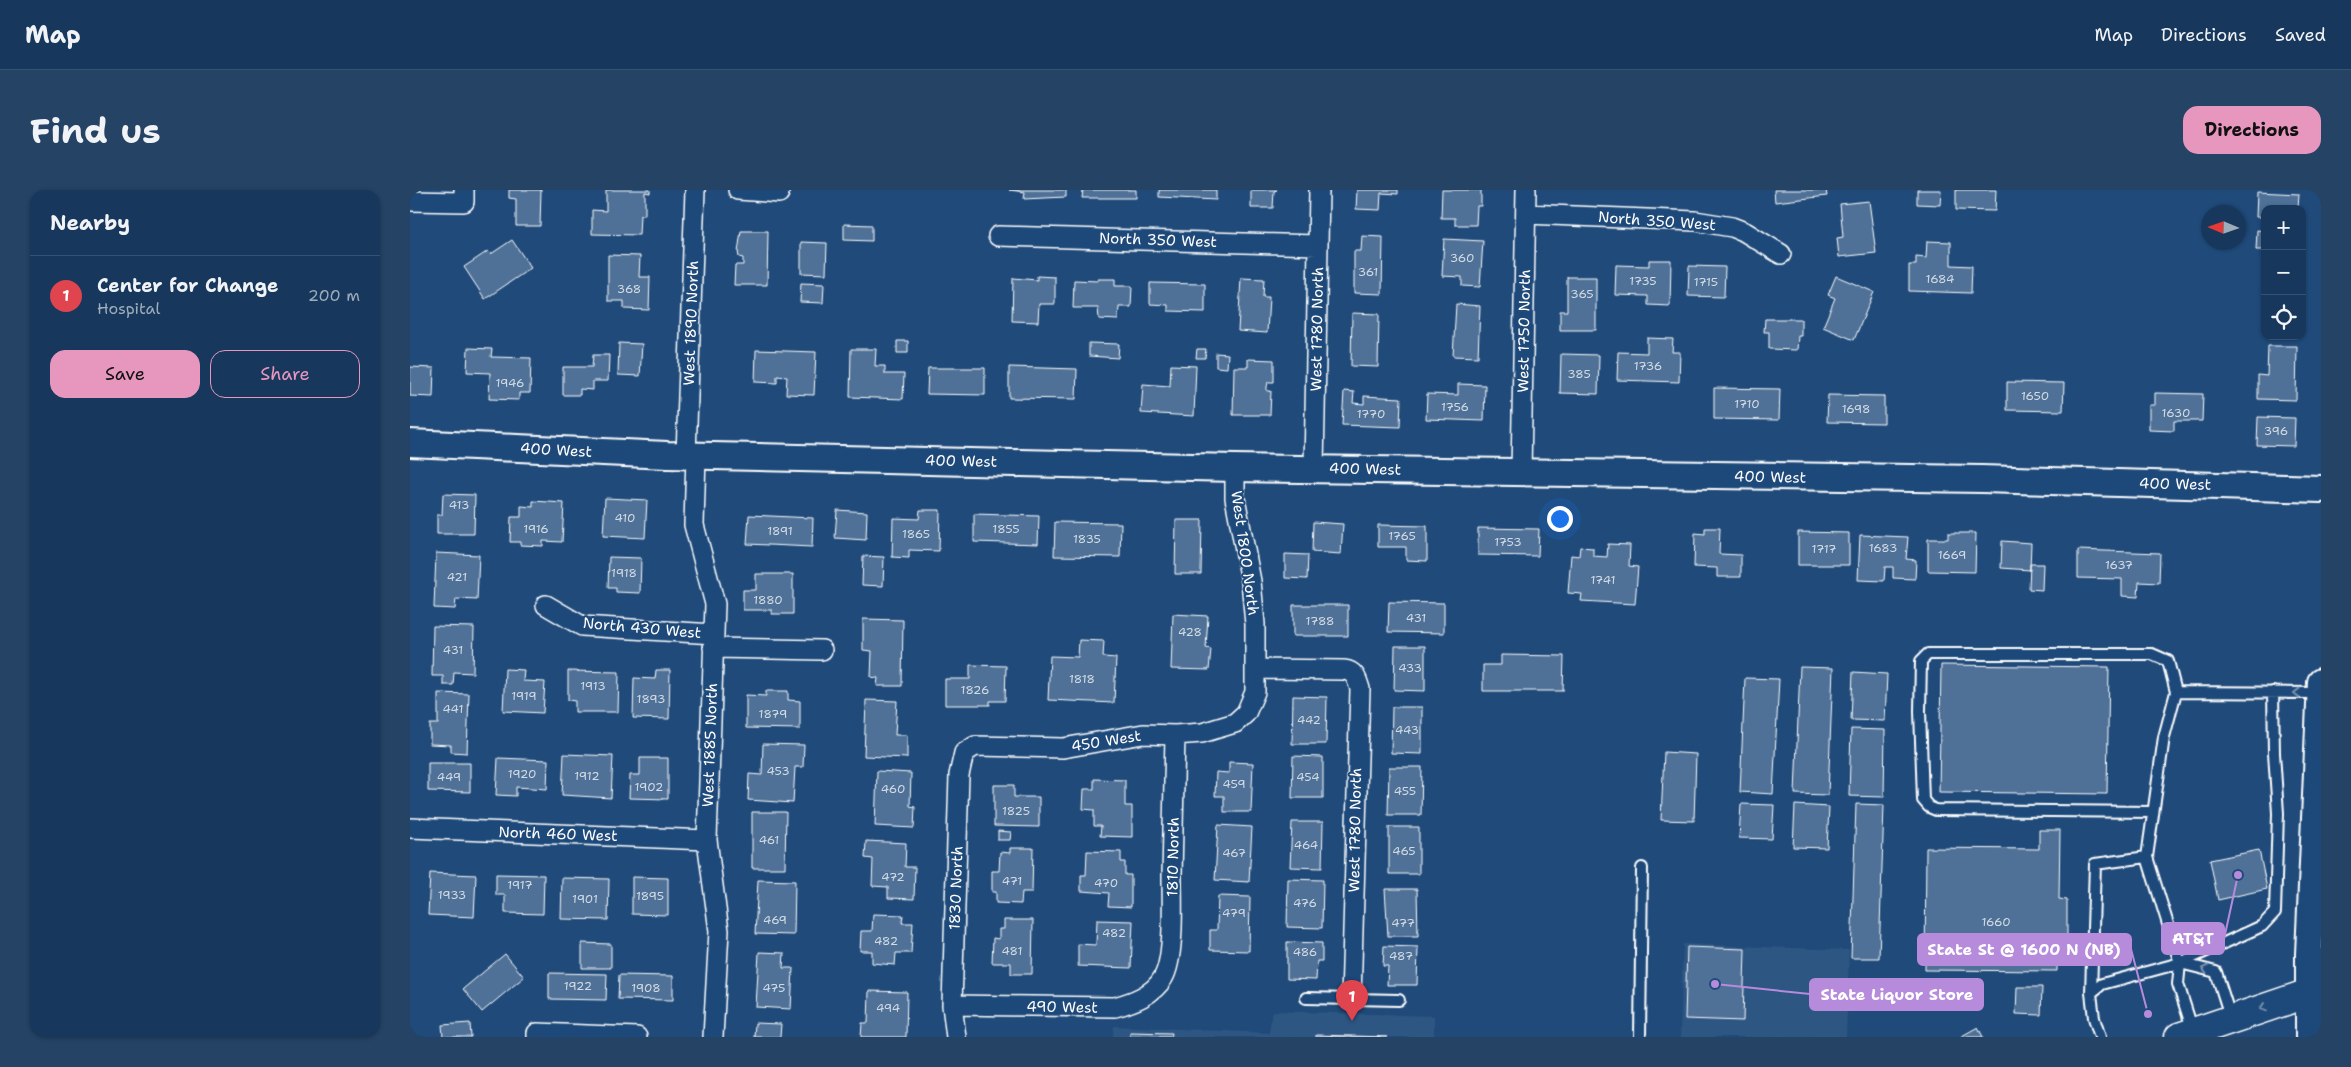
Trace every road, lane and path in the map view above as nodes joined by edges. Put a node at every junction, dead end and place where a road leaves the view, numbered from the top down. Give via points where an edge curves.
1 (695, 190) edge
2 (738, 190) edge
3 (1319, 190) edge
4 (1526, 190) edge
5 (779, 193) dead end
6 (464, 196) edge
7 (410, 201) edge
8 (1526, 214) junction
9 (998, 236) dead end
10 (1317, 245) junction
11 (1781, 254) dead end
12 (410, 443) edge
13 (691, 455) junction
14 (1235, 468) junction
15 (1314, 469) junction
16 (1521, 472) junction
17 (2321, 489) edge
18 (546, 605) dead end
19 (714, 641) junction
20 (822, 650) dead end
21 (1255, 669) junction
22 (2321, 682) edge
23 (2176, 692) junction
24 (2273, 692) junction
25 (2321, 693) edge
26 (1236, 723) joint
27 (1175, 735) junction
28 (975, 746) joint
29 (2153, 812) junction
30 (410, 828) edge
31 (707, 840) junction
32 (2147, 857) junction
33 (1642, 868) dead end
34 (2180, 963) junction
35 (1163, 978) joint
36 (2315, 990) edge
37 (2091, 993) junction
38 (1306, 998) dead end
39 (1351, 999) junction
40 (1399, 1000) dead end
41 (952, 1004) junction
42 (2231, 1019) junction
43 (2186, 1034) edge
44 (537, 1035) edge
45 (637, 1037) edge
46 (713, 1037) edge
47 (956, 1037) edge
48 (1640, 1037) edge
49 (2100, 1037) edge
50 (2309, 1037) edge

1 - 13 street, West 1890 North
2 - 5 street
3 - 10 street, West 1780 North
4 - 8 street, West 1750 North
6 - 7 street
8 - 11 street, North 350 West via 1695,221 1732,227
8 - 16 street, West 1750 North
9 - 10 street, North 350 West
10 - 15 street, West 1780 North
12 - 13 street, 400 West
13 - 14 street, 400 West
13 - 19 street, West 1885 North via 694,525 715,604
14 - 15 street, 400 West
14 - 21 street, West 1800 North via 1235,498 1255,624
15 - 16 street, 400 West
16 - 17 street, 400 West via 1982,479
18 - 19 street, North 430 West via 582,626
19 - 20 street, North 430 West
19 - 31 street, West 1885 North
21 - 26 street, West 1800 North via 1255,692 1246,713
21 - 39 street, West 1780 North via 1344,670 1353,673 1360,689
22 - 25 street
23 - 24 lane
23 - 29 lane via 2164,737
23 - 29 lane via 2168,661 2152,654 1928,654 1921,661 1923,800 1929,807 1936,810
25 -> 24 lane
24 - 34 lane via 2278,813 2275,912 2262,926
25 - 36 street via 2309,954
26 - 27 street, 450 West via 1211,732
27 - 28 street, 450 West via 1143,734 1063,748
27 - 35 street, 1810 North via 1172,924 1169,962
28 - 41 street, 1830 North via 964,753 959,775
29 - 32 lane
30 - 31 street, North 460 West
31 - 46 street, West 1885 North via 719,931
32 - 34 lane
32 - 37 lane via 2095,864
33 - 48 lane
34 - 37 lane via 2102,984
42 -> 34 lane via 2216,972
34 - 43 lane via 2178,984
35 - 41 street, 490 West via 1147,994 1115,1007
36 -> 42 main road
36 - 50 street
37 - 49 lane
38 - 39 lane
39 - 40 lane
41 - 47 street, 1830 North
42 - 43 main road
44 - 45 street

